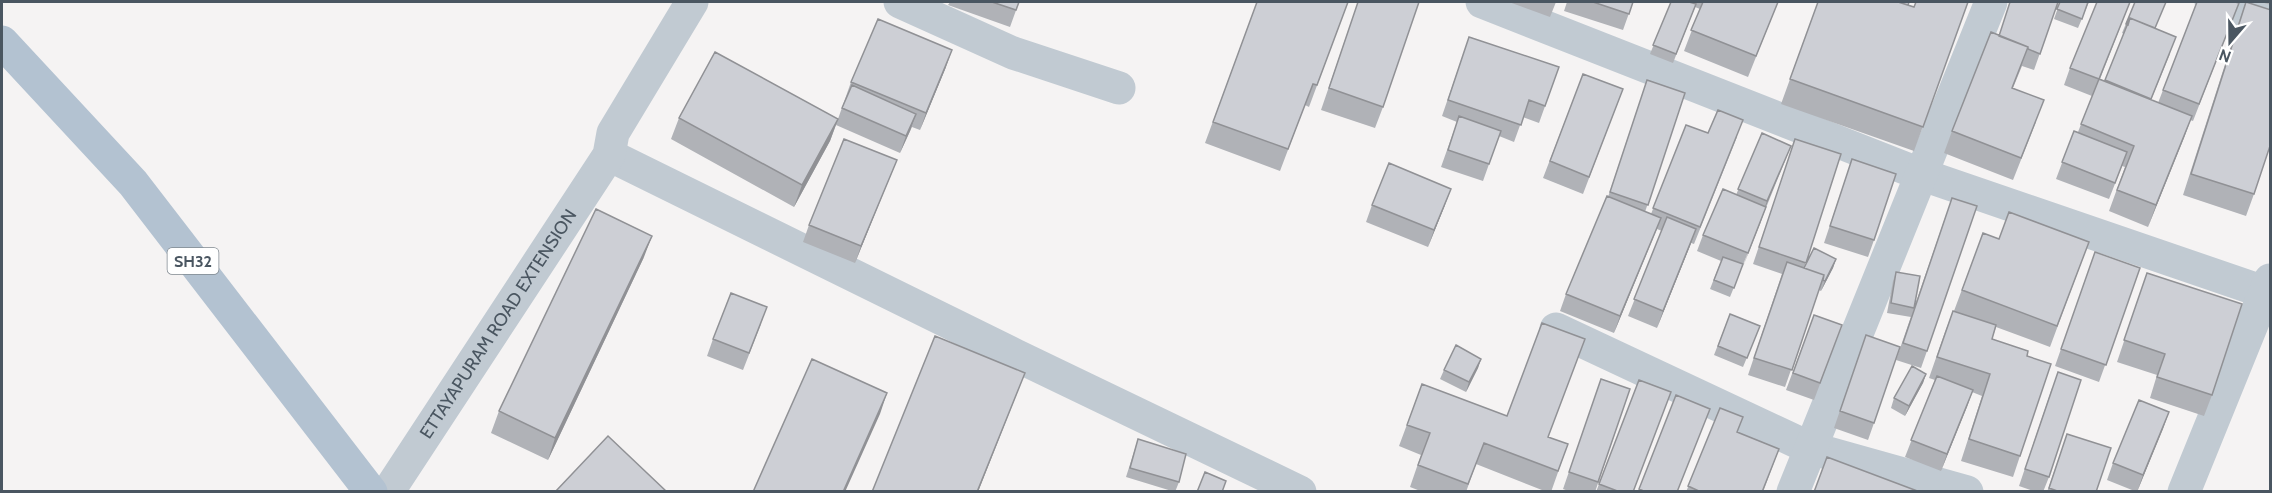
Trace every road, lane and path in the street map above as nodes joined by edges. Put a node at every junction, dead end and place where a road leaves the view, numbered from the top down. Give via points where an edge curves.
1 (692, 2) edge
2 (900, 2) edge
3 (1482, 2) edge
4 (1991, 2) edge
5 (2211, 2) edge
6 (2271, 20) edge
7 (2, 42) edge
8 (1119, 88) dead end
9 (609, 155) junction
10 (1920, 174) junction
11 (2269, 287) edge
12 (1556, 329) edge
13 (1810, 448) junction
14 (371, 492) edge
15 (388, 492) edge
16 (1300, 492) edge
17 (1793, 492) edge
18 (1967, 492) edge
19 (2184, 492) edge

1 - 9 street, ETTAYAPURAM ROAD EXTENSION via 613,133
2 - 8 street via 1013,53
3 - 10 street
4 - 10 street
5 - 6 street
7 - 14 main road, SH32 via 133,183
9 - 15 street, ETTAYAPURAM ROAD EXTENSION
9 - 16 street
10 - 11 street
10 - 13 street
11 - 19 street
12 - 13 street
13 - 17 street
13 - 18 street

